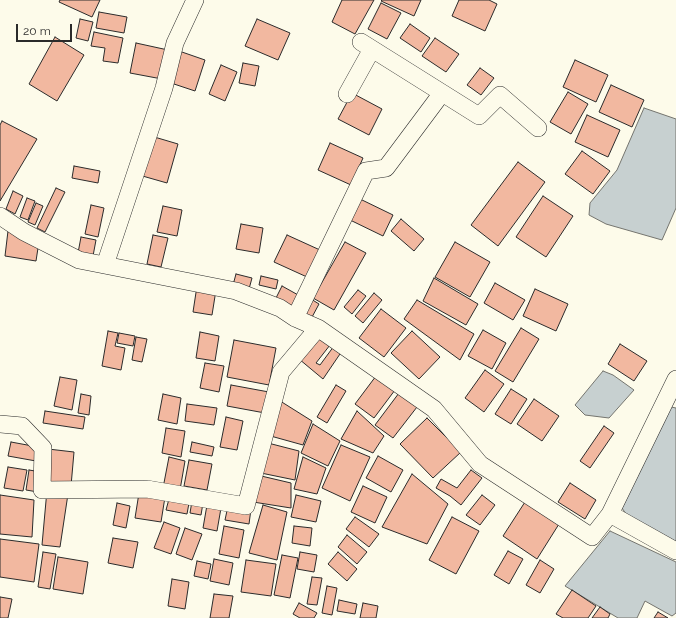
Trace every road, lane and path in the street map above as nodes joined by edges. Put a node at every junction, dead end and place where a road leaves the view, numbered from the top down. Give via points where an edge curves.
1 (195, 0) edge
2 (442, 93) junction
3 (347, 94) dead end
4 (538, 128) dead end
5 (0, 216) edge
6 (105, 265) junction
7 (294, 318) junction
8 (318, 328) junction
9 (676, 379) edge
10 (0, 424) edge
11 (610, 514) junction
12 (676, 552) edge

1 - 6 street via 176,43 164,88
2 - 3 street via 366,46
2 - 4 street via 479,116 500,95
2 - 7 street via 386,168 366,171
5 - 6 street via 24,232 78,260
6 - 7 street via 236,291 280,308
7 - 8 street
8 - 10 street via 280,372 246,506 147,488 42,490 44,448 22,426
8 - 11 street via 434,409 480,464 592,537
9 - 11 street
11 - 12 street

